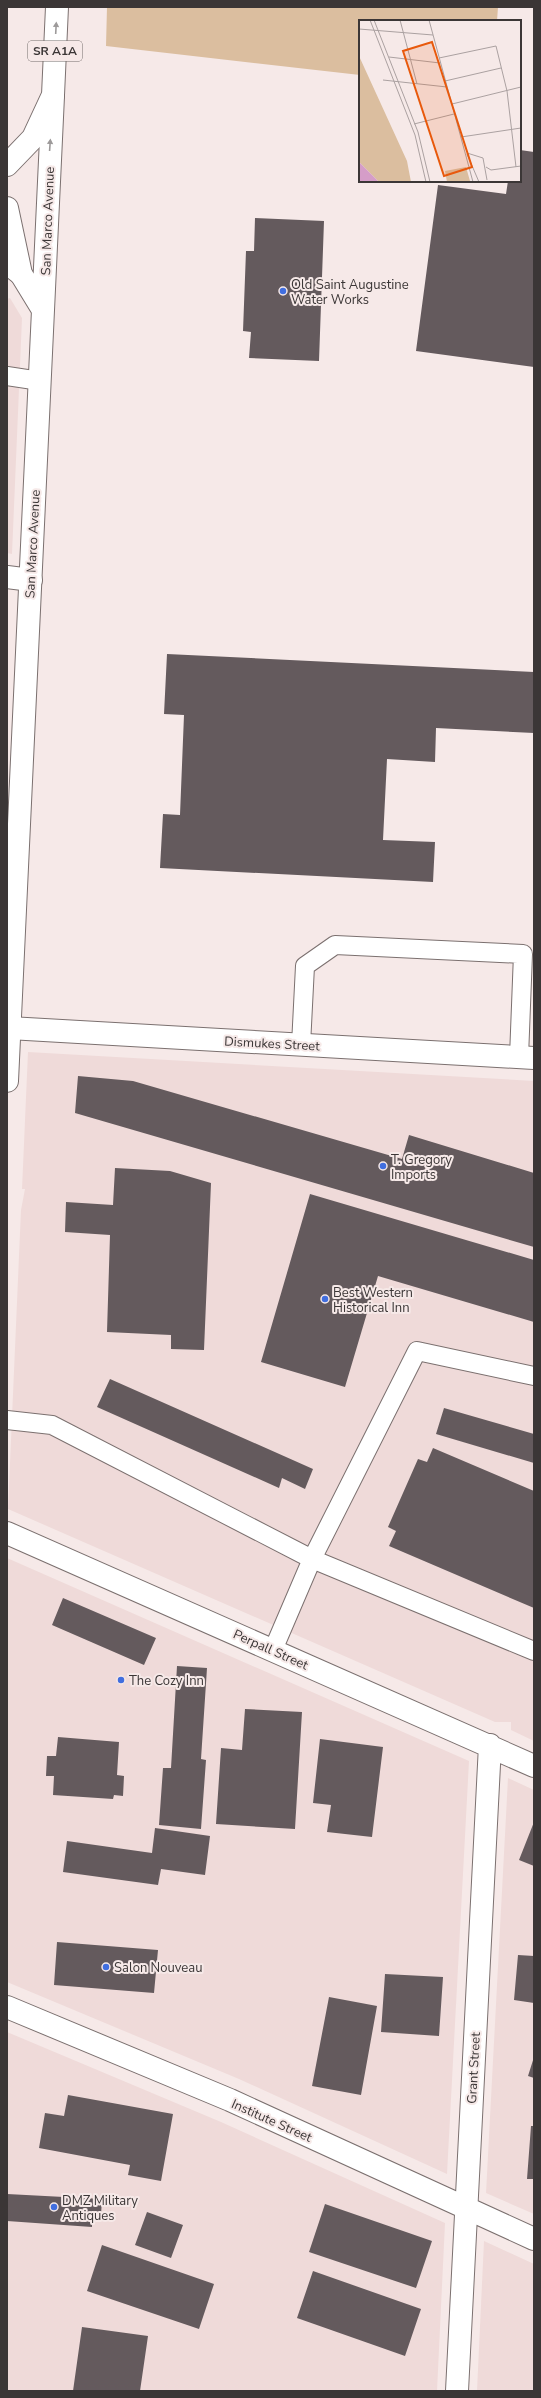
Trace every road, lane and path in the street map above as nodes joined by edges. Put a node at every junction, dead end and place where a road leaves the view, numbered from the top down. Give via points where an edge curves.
1 (57, 7) edge
2 (53, 95) junction
3 (7, 165) edge
4 (7, 208) edge
5 (14, 268) edge
6 (43, 310) junction
7 (7, 376) edge
8 (40, 381) junction
9 (7, 577) edge
10 (31, 580) junction
11 (12, 865) edge
12 (9, 1028) junction
13 (301, 1045) junction
14 (526, 1058) edge
15 (7, 1081) edge
16 (534, 1376) edge
17 (7, 1420) edge
18 (7, 1533) edge
19 (312, 1560) junction
20 (273, 1650) junction
21 (534, 1651) edge
22 (490, 1745) junction
23 (534, 1766) edge
24 (7, 2007) edge
25 (465, 2208) junction
26 (534, 2239) edge
27 (457, 2391) edge

2 -> 1 street, San Marco Avenue / SR A1A
2 - 3 street via 33,138
6 -> 2 street, San Marco Avenue
4 - 5 street
5 - 6 street
6 - 8 street, San Marco Avenue
7 - 8 lane
8 - 10 street, San Marco Avenue
9 - 10 street
10 - 11 street, San Marco Avenue
11 - 12 street, San Marco Avenue
12 - 13 street, Dismukes Street
12 - 15 street, San Marco Avenue
13 - 14 street, Dismukes Street
13 - 14 lane via 305,966 335,945 524,954
16 - 19 lane via 417,1352
17 - 19 lane via 52,1425
18 - 20 street, Perpall Street
19 - 20 lane
19 - 21 lane
20 - 22 street, Perpall Street
22 - 23 street, Perpall Street
22 - 25 street, Grant Street
24 - 25 street, Institute Street via 230,2100
25 - 26 street, Institute Street
25 - 27 street, Grant Street

